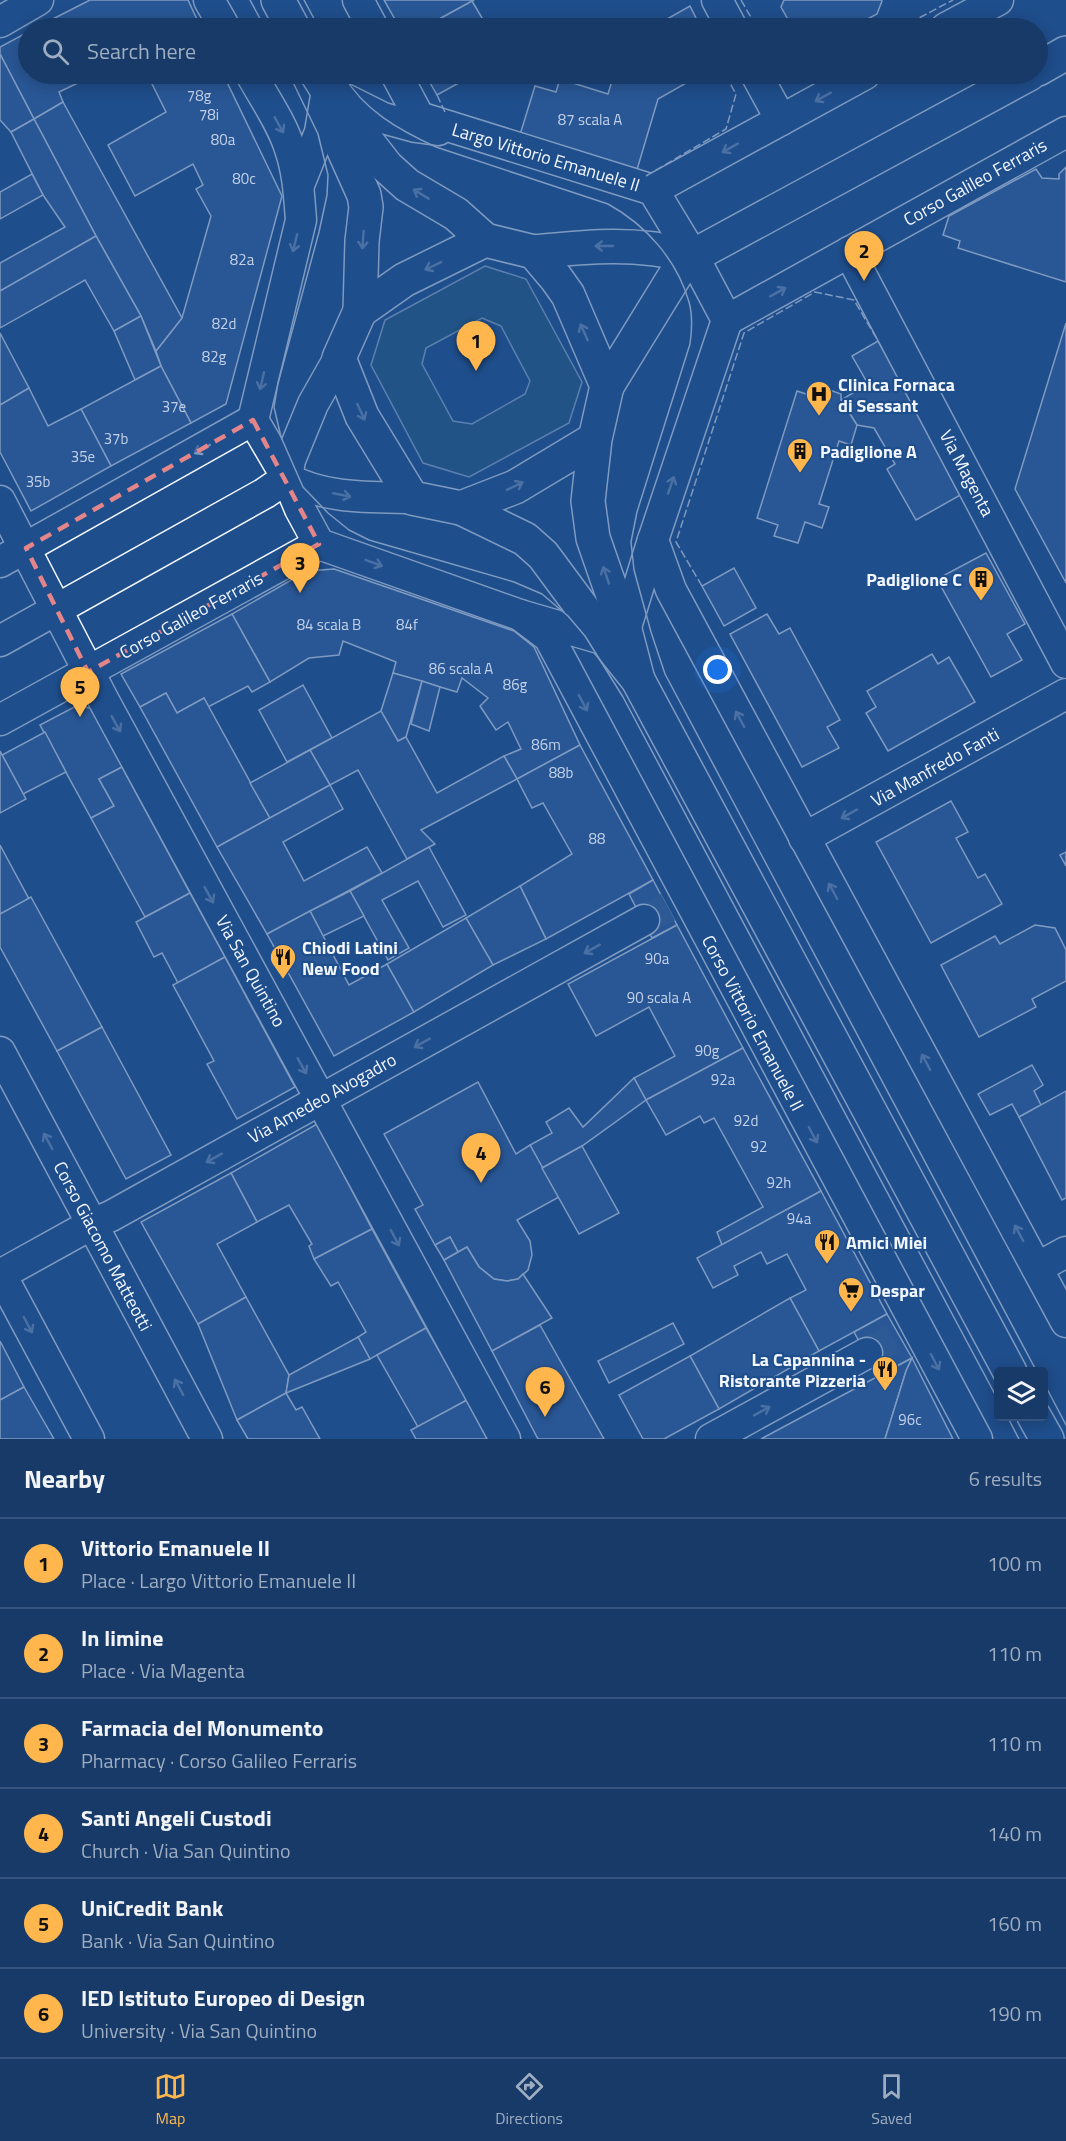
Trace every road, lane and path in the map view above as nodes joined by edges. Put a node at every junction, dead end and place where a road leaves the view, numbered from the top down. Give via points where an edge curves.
1 (38, 0) edge
2 (209, 0) edge
3 (278, 0) edge
4 (358, 0) edge
5 (717, 0) edge
6 (998, 0) edge
7 (219, 18) edge
8 (288, 18) edge
9 (368, 18) edge
10 (727, 18) edge
11 (965, 18) edge
12 (0, 22) edge
13 (1066, 54) edge
14 (1048, 64) edge
15 (257, 84) edge
16 (322, 84) edge
17 (322, 84) edge
18 (324, 84) edge
19 (325, 84) edge
20 (401, 84) edge
21 (761, 84) edge
22 (847, 84) edge
23 (1011, 84) edge
24 (781, 120) junction
25 (1066, 132) edge
26 (470, 133) junction
27 (299, 185) junction
28 (653, 190) junction
29 (486, 240) junction
30 (534, 252) junction
31 (849, 252) junction
32 (693, 256) junction
33 (360, 311) junction
34 (727, 320) junction
35 (339, 358) junction
36 (607, 386) junction
37 (253, 420) junction
38 (595, 439) junction
39 (286, 478) junction
40 (412, 498) junction
41 (0, 501) edge
42 (461, 508) junction
43 (653, 540) junction
44 (319, 544) junction
45 (26, 548) junction
46 (0, 562) edge
47 (57, 609) junction
48 (520, 615) junction
49 (616, 635) junction
50 (0, 641) edge
51 (1066, 663) edge
52 (88, 672) junction
53 (1066, 694) edge
54 (0, 720) edge
55 (804, 838) junction
56 (666, 908) junction
57 (0, 1052) edge
58 (320, 1099) junction
59 (92, 1224) junction
60 (1066, 1252) edge
61 (1037, 1268) junction
62 (0, 1274) edge
63 (1066, 1322) edge
64 (867, 1353) tunnel mouth
65 (1008, 1367) edge
66 (1038, 1421) edge
67 (89, 1439) edge
68 (207, 1439) edge
69 (505, 1439) edge
70 (711, 1439) edge
71 (977, 1439) edge
72 (1047, 1439) edge

1 - 12 street
2 - 7 street
3 - 8 main road
4 - 9 street
5 - 10 street
6 - 11 street
13 - 14 main road
15 -> 27 street via 284,133
16 - 27 street via 320,132
17 -> 33 main road via 333,126 366,207
29 -> 18 main road via 456,214 407,185 387,167
19 - 26 street via 383,118 416,127
20 - 26 street, Largo Vittorio Emanuele II via 419,117
21 - 24 street
22 -> 24 street
23 - 32 main road
24 -> 28 street
25 - 31 street, Corso Galileo Ferraris
26 - 28 street, Largo Vittorio Emanuele II
27 -> 37 street via 300,219
28 - 32 street, Largo Vittorio Emanuele II
29 - 30 main road
29 -> 33 main road via 404,280
32 -> 30 main road via 662,249 599,246
36 -> 30 main road via 568,295
34 -> 31 street, Corso Galileo Ferraris
31 - 51 street, Via Magenta
32 - 34 street, Largo Vittorio Emanuele II
32 - 36 main road via 676,274
33 - 35 main road
43 -> 34 street
35 - 39 street via 314,404
35 -> 40 main road via 362,416
36 - 38 main road
37 - 39 street
37 -> 45 street
42 -> 38 main road via 515,487
49 -> 38 main road via 588,501
39 -> 40 street via 303,487 351,496
39 - 44 street
39 - 47 street
40 - 42 main road
41 - 45 street, Via San Quintino
42 - 49 main road via 525,539
43 - 49 street
55 -> 43 street via 671,590
44 -> 48 street
44 - 52 street, Corso Galileo Ferraris
45 - 46 street
45 - 47 street, Via San Quintino
47 - 50 street
47 - 52 street, Via San Quintino
48 - 49 street
48 -> 56 street, Corso Vittorio Emanuele II via 549,637
49 - 65 main road
52 - 54 street, Corso Galileo Ferraris
52 -> 58 street, Via San Quintino
53 -> 55 street, Via Manfredo Fanti
61 -> 55 street
56 -> 58 street, Via Amedeo Avogadro
56 -> 71 street, Corso Vittorio Emanuele II via 908,1331
59 -> 57 street, Corso Giacomo Matteotti
58 -> 59 street, Via Amedeo Avogadro
58 -> 69 street, Via San Quintino
59 - 62 street, Via Amedeo Avogadro
68 -> 59 street, Corso Giacomo Matteotti
60 - 61 street
61 - 63 street
62 -> 67 street
70 -> 64 street
66 - 72 main road

